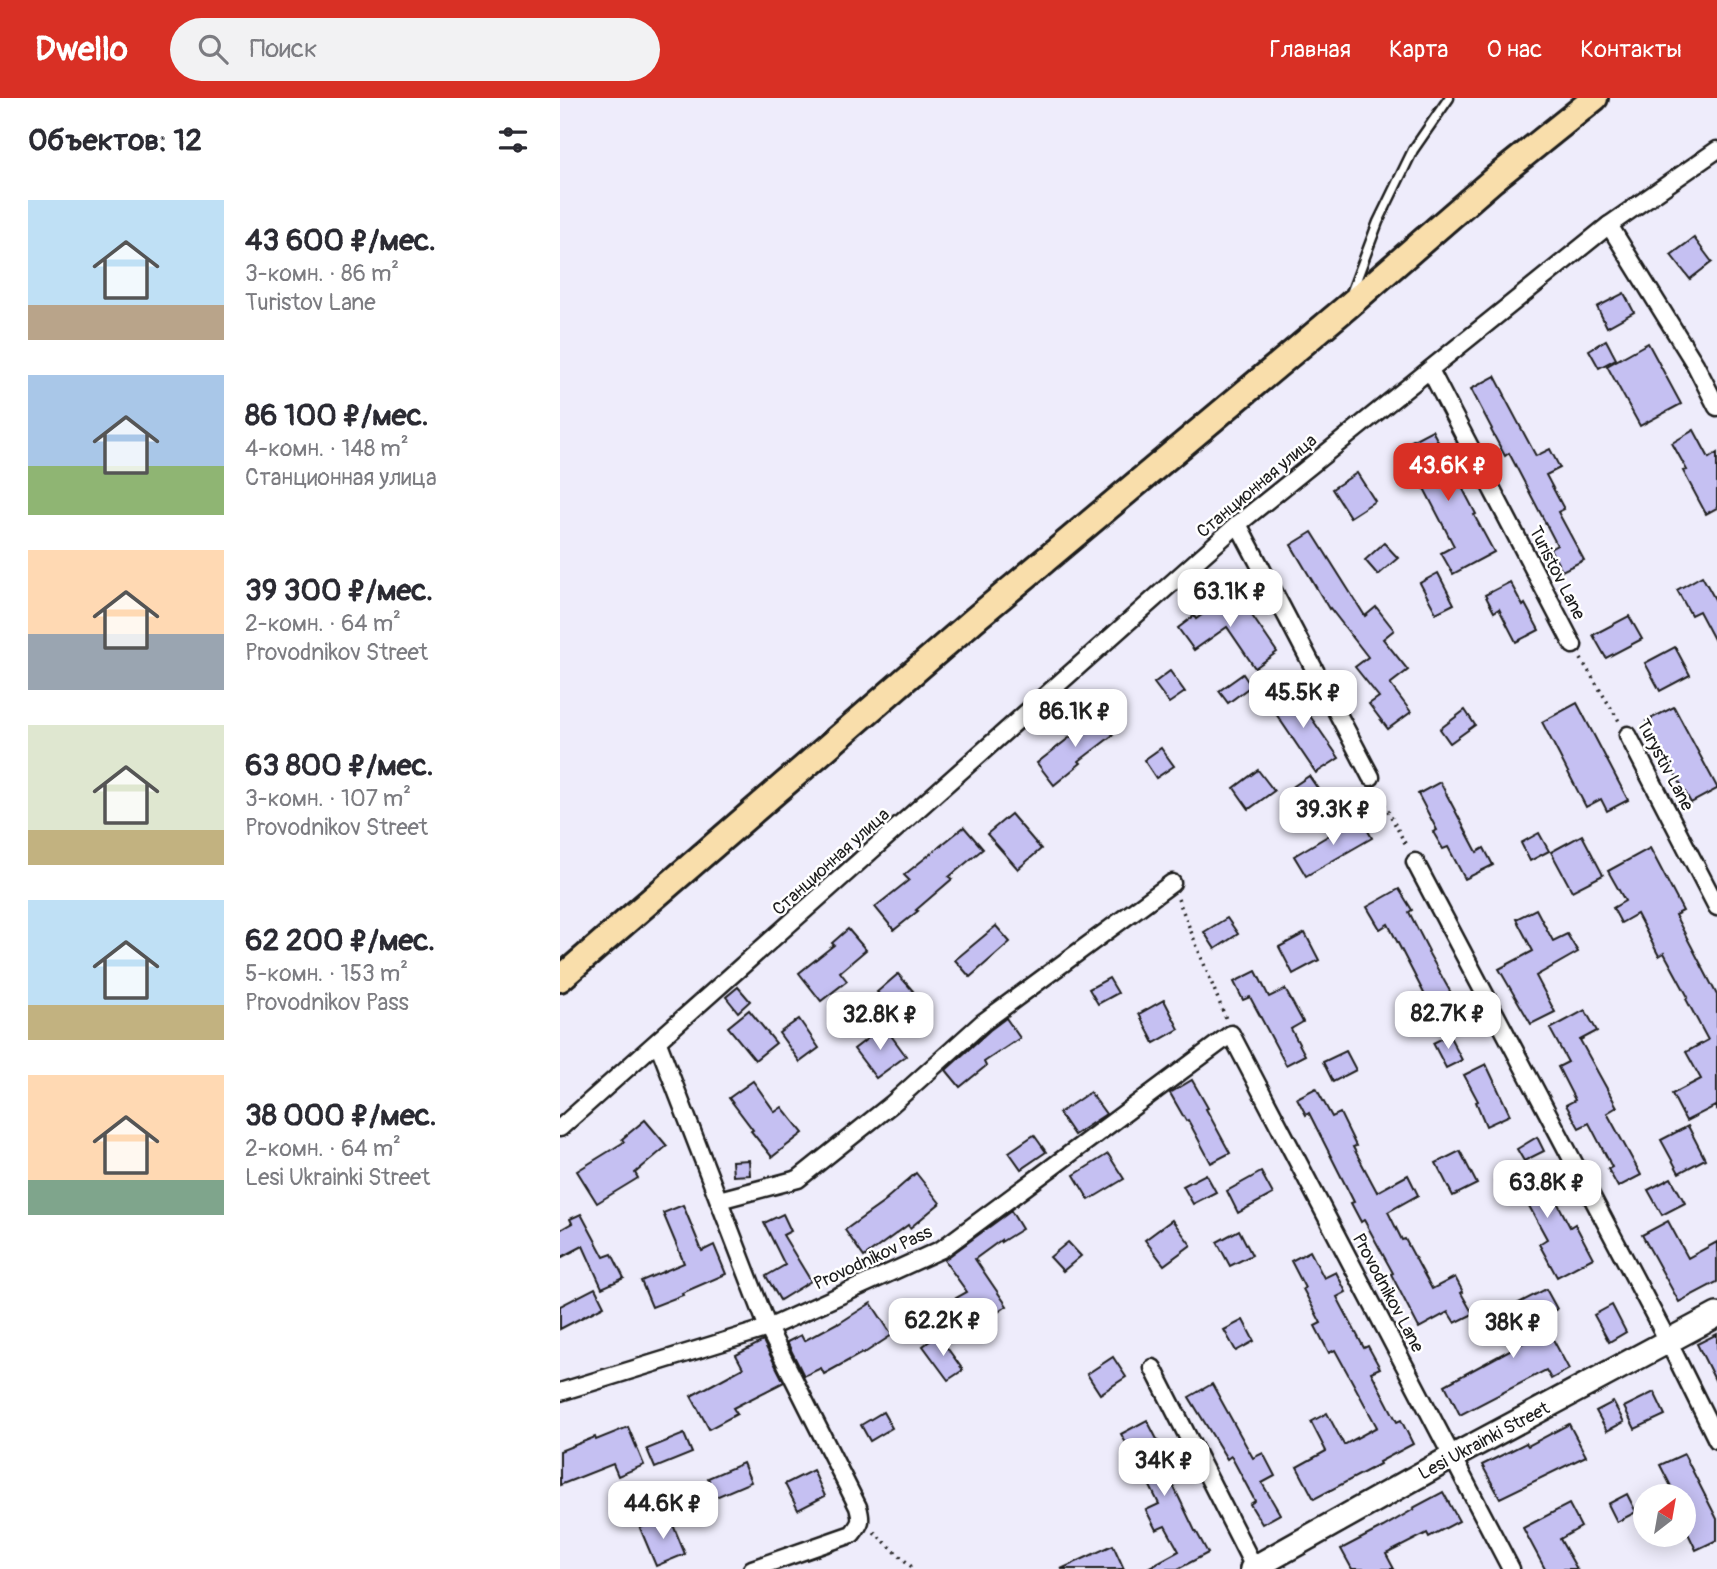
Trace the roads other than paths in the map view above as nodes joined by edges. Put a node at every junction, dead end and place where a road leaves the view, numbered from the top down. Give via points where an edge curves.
1 (1449, 98) edge
2 (1595, 98) edge
3 (1717, 150) edge
4 (1609, 225) junction
5 (1347, 307) junction
6 (1430, 370) junction
7 (1717, 407) edge
8 (1238, 524) junction
9 (1573, 645) road end
10 (1628, 735) road end
11 (1371, 777) road end
12 (1415, 862) road end
13 (1172, 883) road end
14 (1717, 906) edge
15 (560, 979) edge
16 (1231, 1034) joint
17 (658, 1043) junction
18 (560, 1128) edge
19 (719, 1200) junction
20 (1717, 1315) edge
21 (768, 1328) junction
22 (1668, 1341) junction
23 (1153, 1368) dead end
24 (560, 1392) edge
25 (1717, 1440) edge
26 (1452, 1457) junction
27 (752, 1569) edge
28 (1254, 1569) edge
29 (1511, 1569) edge

1 - 5 lane via 1413,150 1378,222
2 - 5 main road
3 - 4 street, Станционная улица
4 - 6 street, Станционная улица
4 - 7 street
5 - 15 main road via 975,619
6 - 8 street, Станционная улица
6 - 9 street, Turistov Lane
8 - 11 street
8 - 17 street, Станционная улица
10 - 14 street, Turystiv Lane
12 - 22 street
13 - 19 street via 982,1023 892,1104 798,1179
16 - 21 street, Provodnikov Pass via 942,1248
16 - 26 street, Provodnikov Lane
17 - 18 street, Станционная улица
17 - 19 street
19 - 21 street
20 - 22 main road, Lesi Ukrainki Street
21 - 24 street, Provodnikov Pass
21 - 27 street via 861,1519 852,1534
22 - 25 street
22 - 26 main road, Lesi Ukrainki Street
23 - 28 street
26 - 28 main road, Lesi Ukrainki Street
26 - 29 street, Provodnikov Lane

